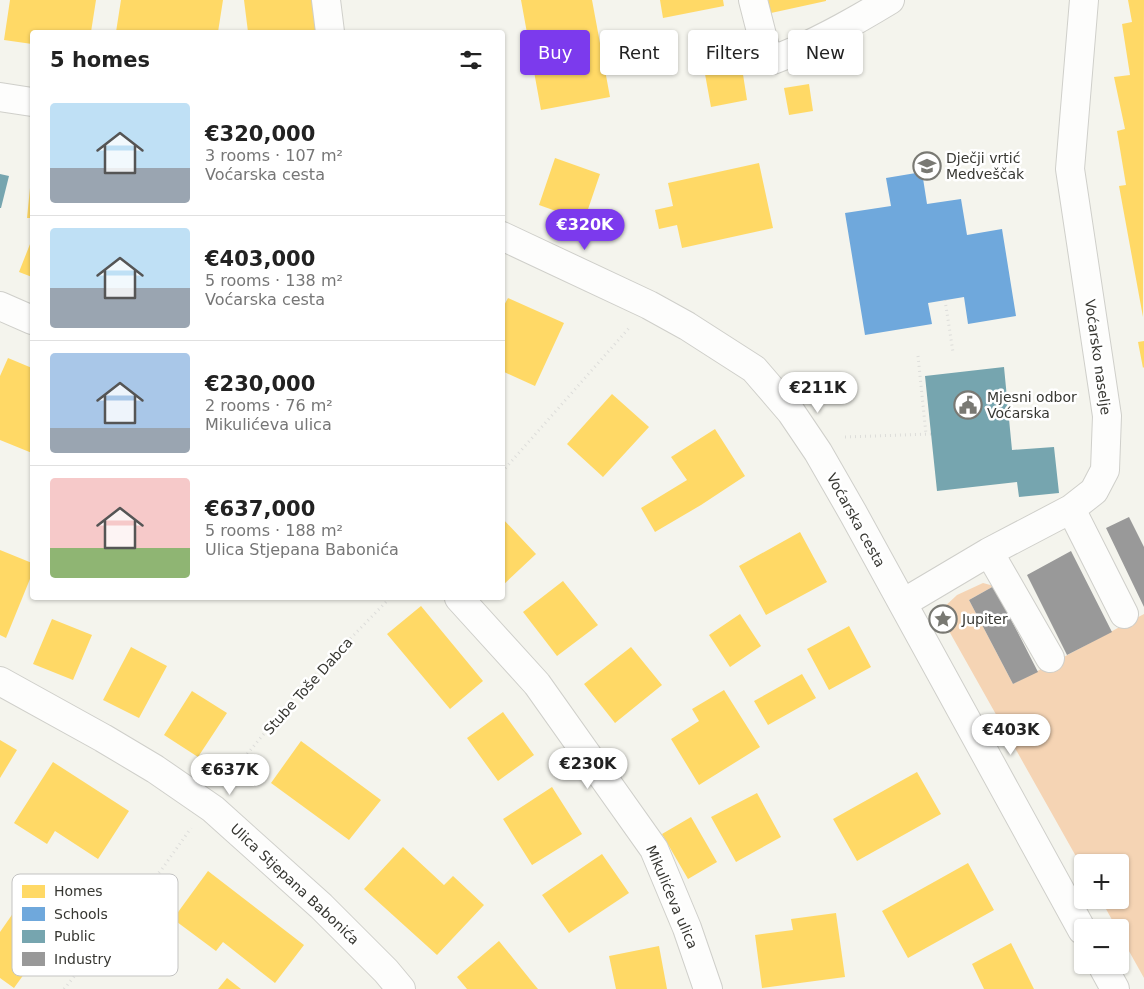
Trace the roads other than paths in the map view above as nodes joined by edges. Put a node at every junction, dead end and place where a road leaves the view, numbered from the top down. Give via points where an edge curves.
1 (326, 0) edge
2 (753, 0) edge
3 (890, 0) edge
4 (1084, 0) edge
5 (330, 30) edge
6 (0, 97) edge
7 (30, 102) edge
8 (505, 237) edge
9 (0, 306) edge
10 (30, 319) edge
11 (1071, 509) junction
12 (990, 552) junction
13 (462, 600) edge
14 (903, 603) junction
15 (1124, 614) dead end
16 (1050, 658) dead end
17 (0, 681) edge
18 (1076, 919) edge
19 (1107, 974) edge
20 (401, 989) edge
21 (708, 989) edge
22 (1115, 989) edge

1 - 5 street
2 - 3 street via 765,47 774,60 845,27
4 - 11 street, Voćarsko naselje via 1070,169 1107,416 1106,470 1094,491
6 - 7 street
8 - 14 street, Voćarska cesta via 649,305 754,369 791,412 818,452
9 - 10 street
11 - 12 street, Voćarsko naselje
11 - 15 street
12 - 14 street, Voćarsko naselje
12 - 16 street
13 - 21 street, Mikulićeva ulica via 538,684 654,849
14 - 18 street, Voćarska cesta
17 - 20 street, Ulica Stjepana Babonića via 111,742 213,809 321,906
19 - 22 street

